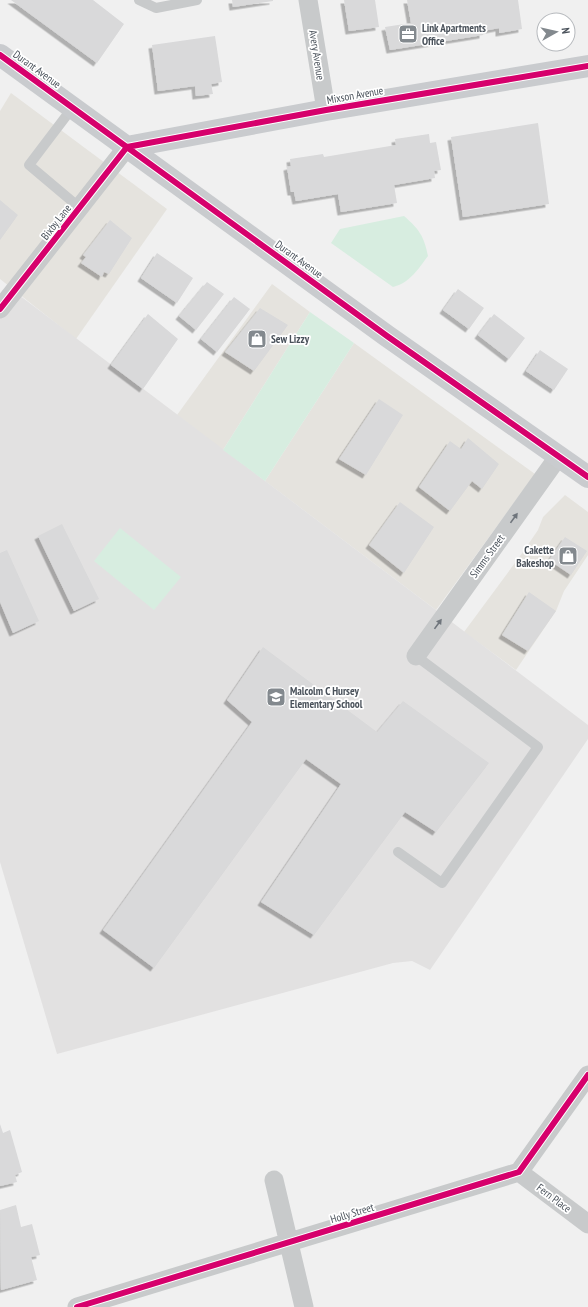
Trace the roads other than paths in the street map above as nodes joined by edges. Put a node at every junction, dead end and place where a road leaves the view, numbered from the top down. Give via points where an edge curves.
1 (139, 0) edge
2 (197, 0) edge
3 (308, 0) edge
4 (0, 55) edge
5 (588, 66) edge
6 (73, 107) junction
7 (326, 110) junction
8 (127, 147) junction
9 (80, 208) junction
10 (0, 309) edge
11 (558, 457) junction
12 (588, 478) edge
13 (416, 656) joint
14 (398, 852) dead end
15 (588, 1075) edge
16 (519, 1172) junction
17 (274, 1180) dead end
18 (588, 1224) edge
19 (288, 1243) junction
20 (77, 1307) edge
21 (304, 1307) edge

1 - 2 lane via 156,8
3 - 7 street, Avery Avenue
4 - 6 street, Durant Avenue
5 - 7 street, Mixson Avenue
6 - 8 street, Durant Avenue
6 - 9 lane via 29,165
7 - 8 street, Mixson Avenue
8 - 9 street, Bixby Lane
8 - 11 street, Durant Avenue
9 - 10 street, Bixby Lane
11 - 12 street, Durant Avenue
13 -> 11 street, Simms Street
13 - 14 lane via 538,747 442,883
15 - 16 street
16 - 18 street, Fern Place
16 - 19 street, Holly Street
17 - 19 street
19 - 20 street, Holly Street
19 - 21 street

